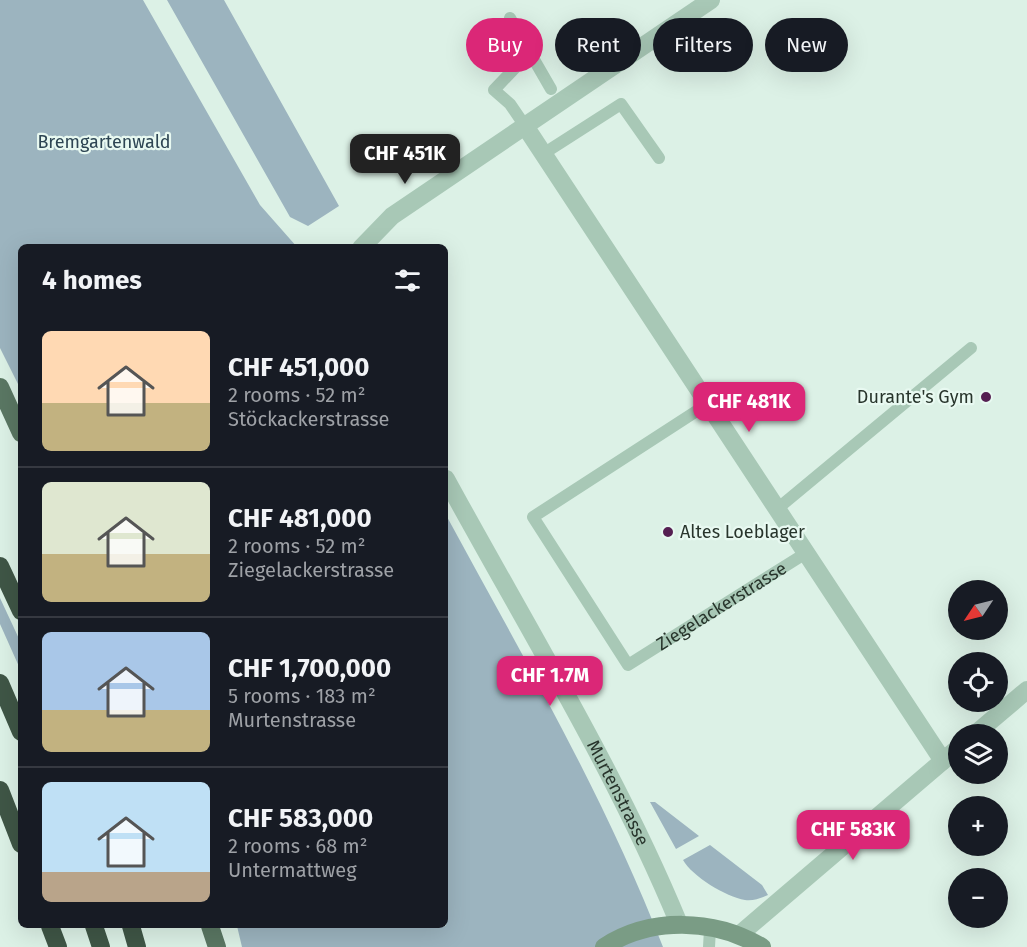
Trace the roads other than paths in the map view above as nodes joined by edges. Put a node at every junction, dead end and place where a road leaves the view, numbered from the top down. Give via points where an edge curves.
1 (711, 0) edge
2 (511, 72) edge
3 (541, 72) edge
4 (551, 89) dead end
5 (525, 126) junction
6 (543, 154) junction
7 (659, 158) dead end
8 (364, 244) edge
9 (971, 348) dead end
10 (0, 387) edge
11 (709, 404) junction
12 (18, 426) edge
13 (448, 483) edge
14 (777, 509) junction
15 (806, 553) junction
16 (0, 566) edge
17 (18, 605) edge
18 (0, 683) edge
19 (1025, 696) edge
20 (988, 724) edge
21 (18, 725) edge
22 (948, 757) edge
23 (943, 761) junction
24 (0, 790) edge
25 (18, 836) edge
26 (678, 924) junction
27 (51, 928) edge
28 (95, 928) edge
29 (132, 928) edge
30 (208, 928) edge
31 (209, 928) edge
32 (739, 935) junction
33 (710, 938) edge
34 (58, 947) edge
35 (101, 947) edge
36 (137, 947) edge
37 (211, 947) edge
38 (217, 947) edge
39 (604, 947) edge
40 (762, 947) edge

1 - 5 street
2 - 5 lane via 494,90
3 - 4 lane
5 - 6 street, Ziegelackerstrasse
5 - 8 street via 392,216
6 - 7 lane via 621,104
6 - 11 street, Ziegelackerstrasse
9 - 14 lane
10 - 12 main road
11 - 14 street, Ziegelackerstrasse
11 - 15 lane, Ziegelackerstrasse via 533,517 628,665
13 - 26 street, Murtenstrasse via 627,808
14 - 15 street, Ziegelackerstrasse
15 - 23 street, Ziegelackerstrasse
16 - 17 highway
18 - 21 highway
19 - 20 street
22 - 23 street
23 - 32 street
24 - 25 highway
26 - 33 street
26 - 39 street via 630,932
27 - 34 highway
28 - 35 highway
29 - 36 highway
30 - 37 main road
31 - 38 main road
32 - 33 street
32 - 40 street

